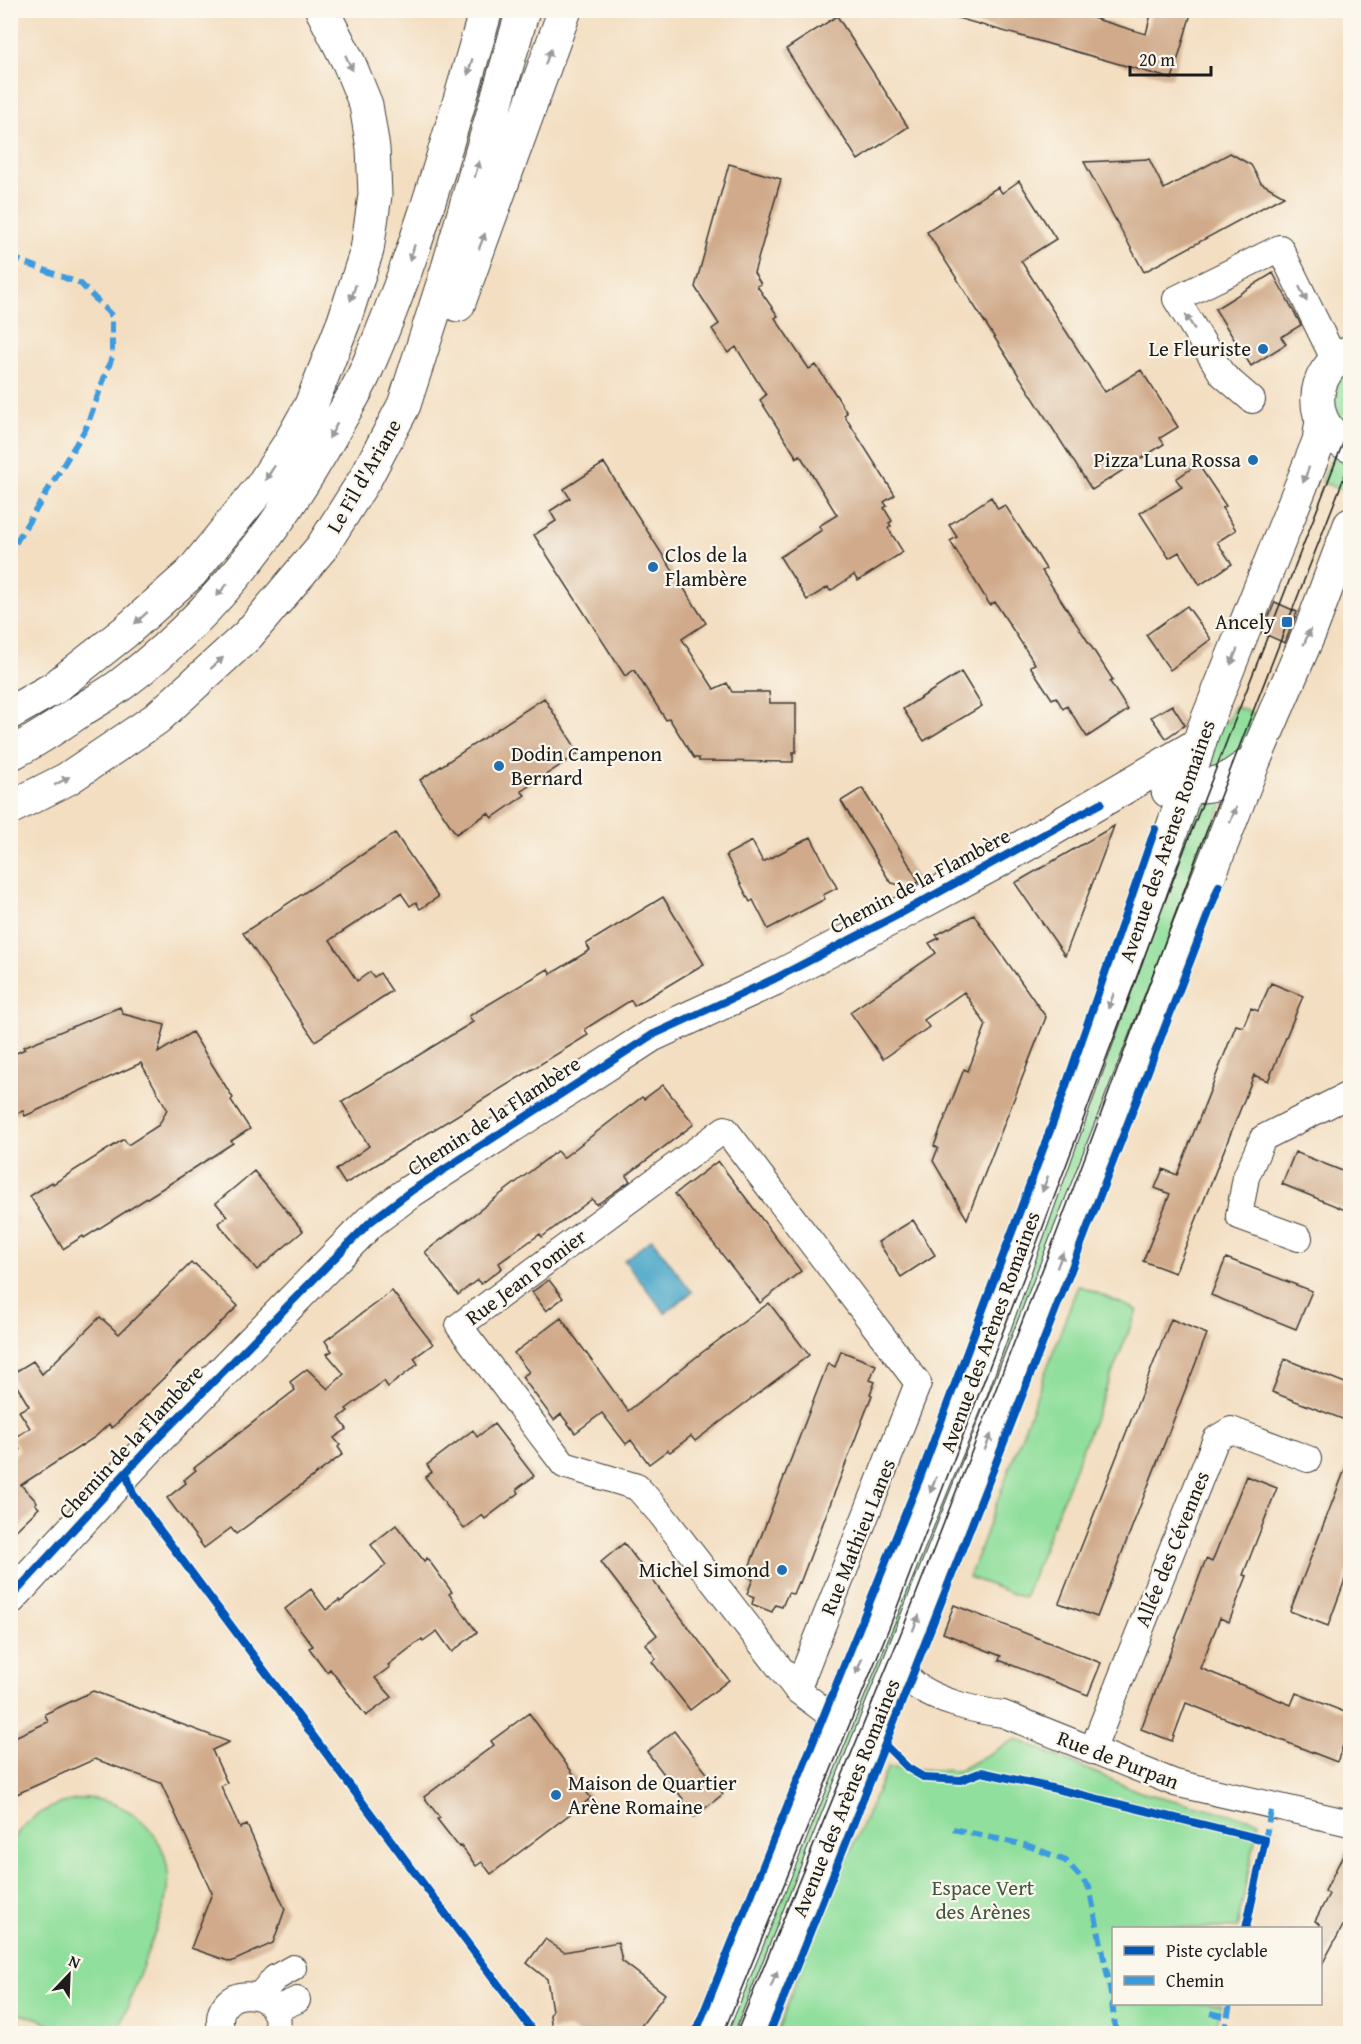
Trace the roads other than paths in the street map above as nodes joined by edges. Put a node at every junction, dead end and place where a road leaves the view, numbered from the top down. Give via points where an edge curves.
1 (322, 10) edge
2 (486, 10) edge
3 (523, 10) edge
4 (564, 10) edge
5 (1343, 356) edge
6 (1252, 400) dead end
7 (404, 405) junction
8 (1322, 420) junction
9 (1350, 446) edge
10 (1350, 525) edge
11 (10, 713) edge
12 (1199, 744) junction
13 (10, 754) edge
14 (1254, 761) junction
15 (1187, 787) junction
16 (1101, 803) junction
17 (10, 808) edge
18 (1350, 1094) edge
19 (1299, 1239) dead end
20 (918, 1383) joint
21 (1308, 1459) dead end
22 (10, 1598) edge
23 (905, 1674) junction
24 (797, 1690) junction
25 (837, 1719) junction
26 (1092, 1751) junction
27 (1350, 1823) edge
28 (293, 1968) dead end
29 (276, 2010) edge
30 (218, 2020) edge
31 (709, 2034) edge
32 (752, 2034) edge

1 -> 11 main road via 366,105 375,195 367,250 311,405 261,487 191,573 54,688
2 -> 13 main road via 407,271 363,377 308,477 248,560 194,622 123,683
7 -> 3 main road, Le Fil d'Ariane
7 -> 4 main road via 432,374
6 -> 5 street via 1222,374 1176,298 1280,248
5 - 8 main road, Avenue des Arènes Romaines via 1329,366 1322,378 1318,392
17 -> 7 main road, Le Fil d'Ariane via 67,779 156,719 248,635 322,547 365,479
8 - 9 main road via 1331,433
8 -> 12 main road, Avenue des Arènes Romaines via 1319,441
14 -> 10 main road, Avenue des Arènes Romaines via 1311,629
12 - 15 main road, Avenue des Arènes Romaines
12 - 16 main road, Chemin de la Flambère
14 - 15 main road, Chemin de la Flambère via 1226,780
23 -> 14 main road, Avenue des Arènes Romaines via 1017,1369
15 - 16 main road, Chemin de la Flambère
15 -> 25 main road, Avenue des Arènes Romaines via 971,1390
16 - 22 main road, Chemin de la Flambère via 894,917 774,979 652,1035 411,1191 370,1222 171,1423
18 - 19 street via 1263,1138 1246,1178 1239,1216
20 - 24 street, Rue Mathieu Lanes
20 - 24 street, Rue Jean Pomier via 725,1129 459,1326 564,1465 637,1487
21 - 26 street, Allée des Cévennes via 1231,1430 1216,1439
23 - 26 street, Rue de Purpan via 922,1689 950,1701 1003,1714
32 -> 23 main road, Avenue des Arènes Romaines
24 - 25 street, Rue Jean Pomier
25 - 31 main road, Avenue des Arènes Romaines
26 - 27 street, Rue de Purpan via 1175,1783
28 - 29 street via 275,1978
29 - 30 street via 240,1995 225,2006

